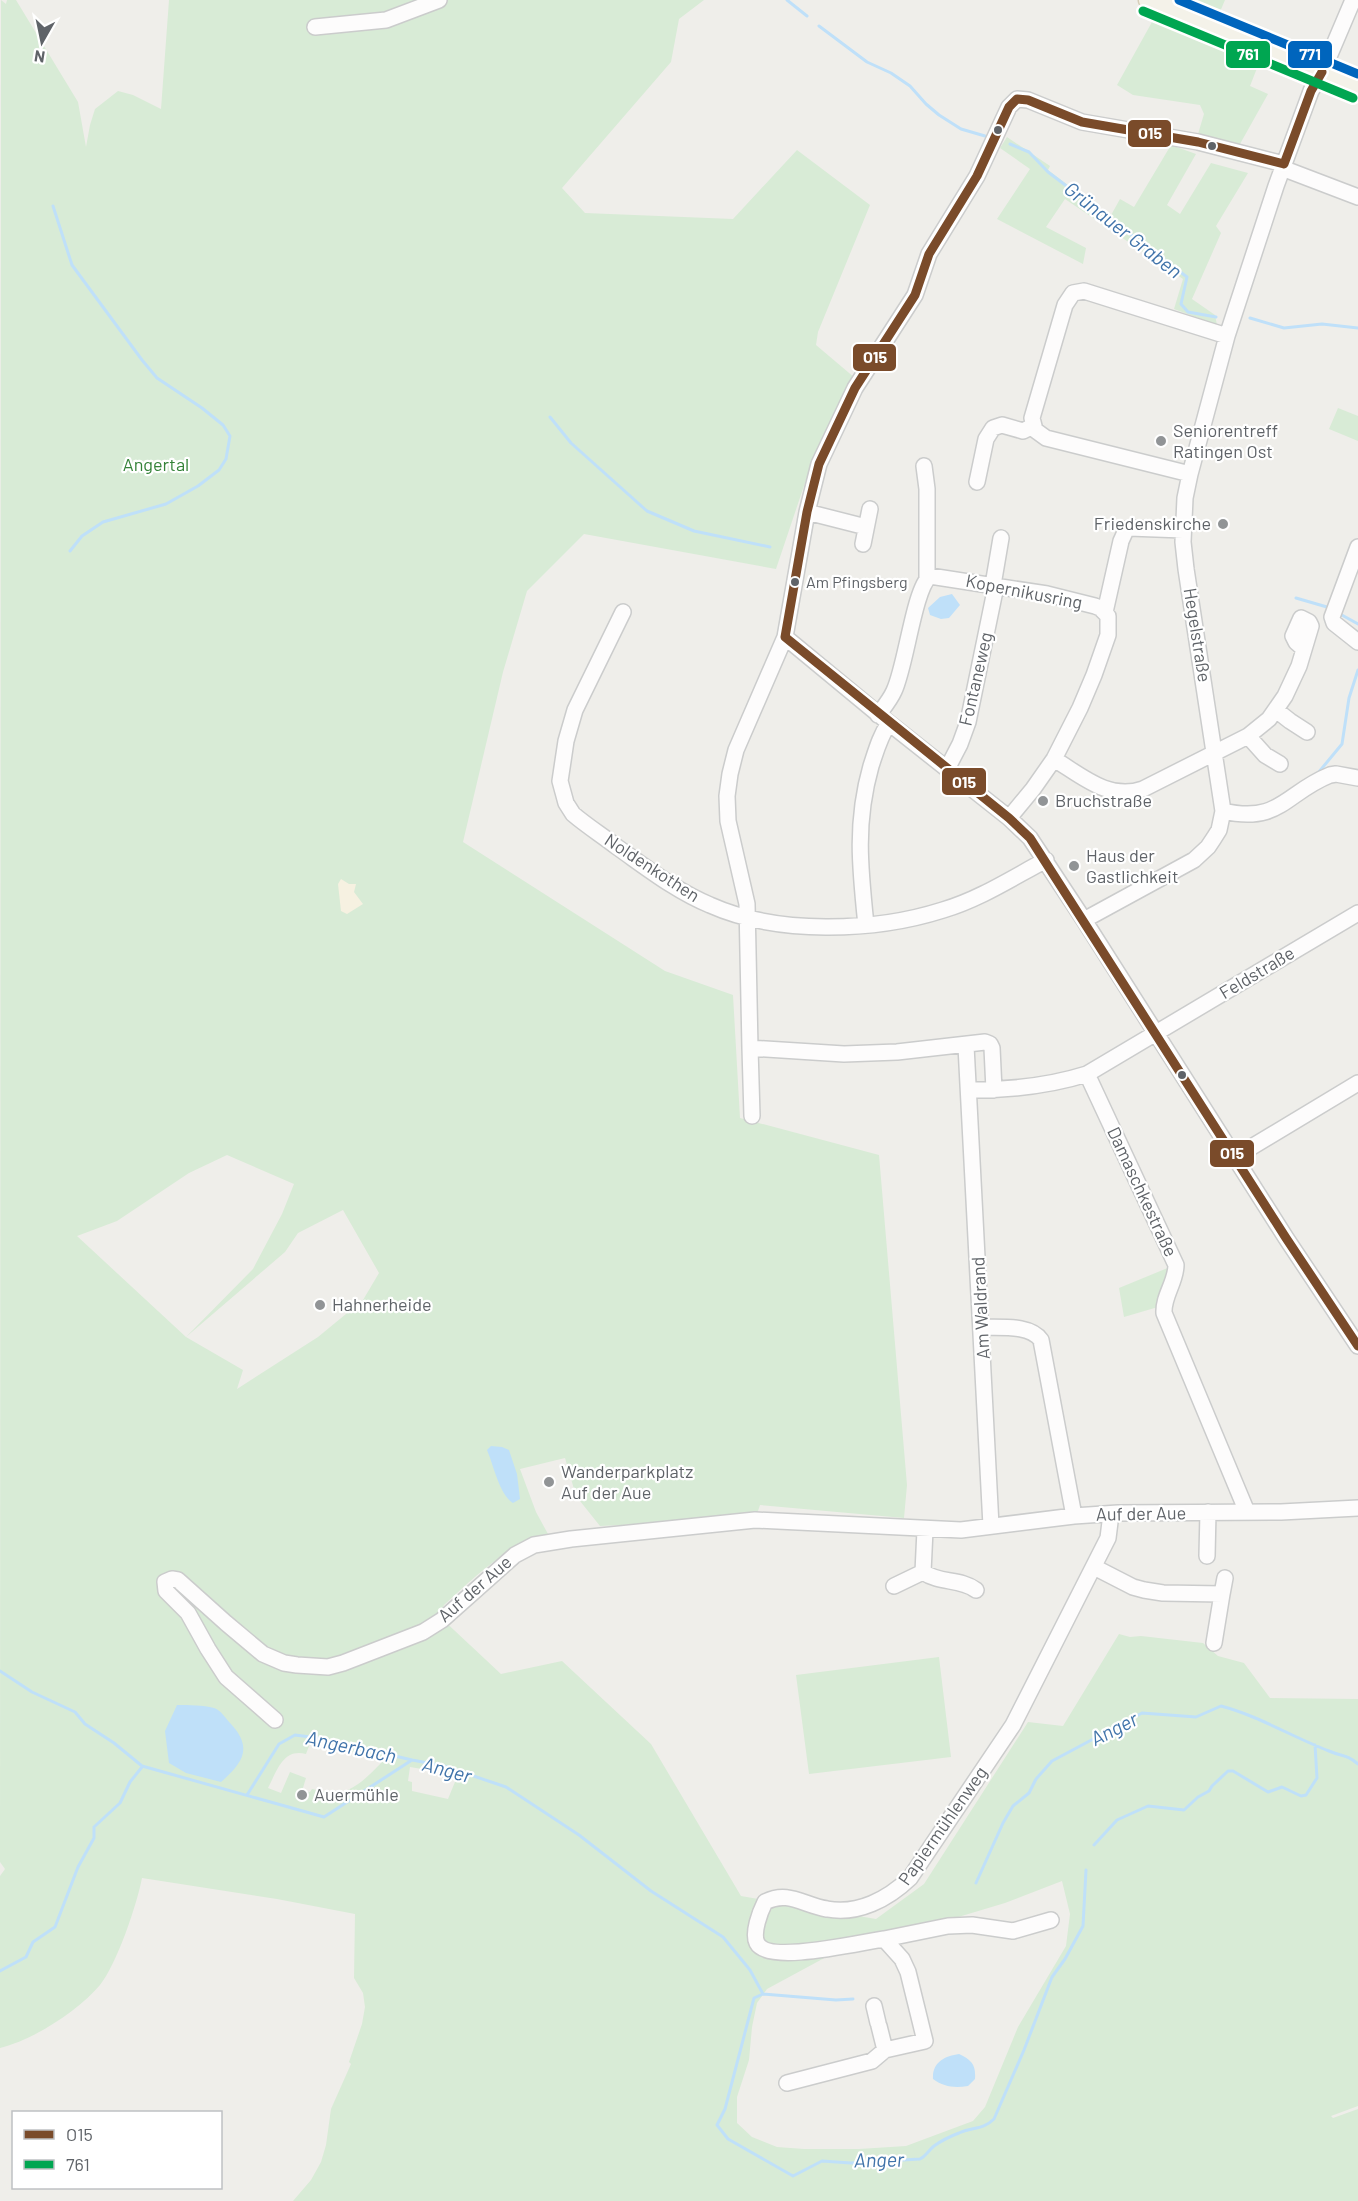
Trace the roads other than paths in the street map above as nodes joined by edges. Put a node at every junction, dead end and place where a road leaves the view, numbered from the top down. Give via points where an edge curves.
1 (439, 0) edge
2 (1353, 0) edge
3 (1155, 2) edge
4 (315, 27) dead end
5 (1322, 72) junction
6 (1358, 87) edge
7 (1283, 166) junction
8 (1358, 197) edge
9 (1227, 336) junction
10 (1033, 426) junction
11 (924, 466) dead end
12 (1190, 474) junction
13 (977, 482) dead end
14 (870, 509) dead end
15 (807, 512) junction
16 (866, 527) junction
17 (1183, 530) junction
18 (1001, 538) dead end
19 (863, 544) dead end
20 (1358, 547) edge
21 (927, 579) junction
22 (994, 585) junction
23 (623, 612) dead end
24 (1105, 612) junction
25 (785, 637) junction
26 (1358, 642) edge
27 (1304, 649) dead end
28 (1276, 710) junction
29 (884, 719) junction
30 (1307, 732) dead end
31 (1248, 736) junction
32 (1215, 751) junction
33 (1058, 752) junction
34 (1280, 764) dead end
35 (946, 769) junction
36 (1358, 778) edge
37 (1223, 812) junction
38 (1009, 818) junction
39 (1046, 860) junction
40 (1358, 913) edge
41 (748, 917) junction
42 (1084, 920) junction
43 (866, 925) junction
44 (1155, 1033) junction
45 (966, 1046) junction
46 (750, 1048) junction
47 (1087, 1074) junction
48 (1358, 1083) edge
49 (969, 1090) junction
50 (994, 1090) junction
51 (752, 1116) dead end
52 (1235, 1157) junction
53 (982, 1327) junction
54 (1358, 1346) edge
55 (1358, 1508) edge
56 (1208, 1512) junction
57 (1247, 1512) junction
58 (1111, 1514) junction
59 (1074, 1516) junction
60 (991, 1526) junction
61 (926, 1530) junction
62 (1207, 1556) dead end
63 (1094, 1567) junction
64 (923, 1572) junction
65 (1225, 1578) dead end
66 (894, 1587) dead end
67 (976, 1590) dead end
68 (1222, 1594) junction
69 (1214, 1643) dead end
70 (275, 1720) dead end
71 (1051, 1920) dead end
72 (884, 1939) junction
73 (874, 2006) dead end
74 (885, 2050) junction
75 (787, 2083) dead end

1 - 4 street via 386,20
2 - 5 street, Hegelstraße
3 - 5 main road
5 - 6 main road
5 - 7 street, Hegelstraße
7 - 8 street
7 - 9 street, Hegelstraße
7 - 15 street via 1198,142 1082,122 1017,99 1009,107 977,176 936,240 915,295 855,388 819,464
9 - 10 street via 1084,291 1073,293 1061,319
9 - 12 street, Hegelstraße
10 - 12 street via 1046,438
10 - 13 street via 1023,430 1002,425 993,428 986,439
11 - 21 street
12 - 17 street, Hegelstraße
14 - 16 street
15 - 16 street
15 - 25 street
16 - 19 street
17 - 24 street via 1126,530
17 - 32 street, Hegelstraße
18 - 22 street, Fontaneweg
20 - 26 street via 1332,617
21 - 22 street, Kopernikusring via 936,576
21 - 29 street
22 - 24 street, Kopernikusring via 1047,594
22 - 35 street, Fontaneweg via 968,722
23 - 41 street, Noldenkothen via 570,725 560,781 566,803 583,822 680,891 712,907
24 - 33 street, Kopernikusring via 1108,635
25 - 29 street
25 - 41 street via 736,750 727,796 728,821
27 - 28 street
28 - 30 street
28 - 31 street
29 - 35 street
29 - 43 street via 861,816 859,858
31 - 32 street
31 - 34 street via 1264,755
32 - 33 street via 1128,793 1106,790
32 - 37 street, Hegelstraße
33 - 38 street, Kopernikusring
35 - 38 street
36 - 37 street via 1330,775 1265,814
37 - 42 street via 1219,830 1201,854
38 - 39 street
39 - 42 street
39 - 43 street, Noldenkothen via 996,890 943,910
40 - 44 street, Feldstraße
41 - 43 street, Noldenkothen via 800,926
41 - 46 street
42 - 44 street
44 - 47 street, Feldstraße
44 - 52 street
45 - 46 street via 844,1054
45 - 49 street, Am Waldrand
45 - 50 street via 990,1044
46 - 51 street
47 - 50 street, Feldstraße via 1048,1084
47 - 57 street, Damaschkestraße via 1176,1265 1164,1313
48 - 52 street
49 - 50 street, Feldstraße
49 - 53 street, Am Waldrand
52 - 54 street
53 - 59 street via 1029,1330 1042,1342
53 - 60 street, Am Waldrand
55 - 57 street, Auf der Aue
56 - 57 street, Auf der Aue
56 - 58 street, Auf der Aue
56 - 62 street
58 - 59 street, Auf der Aue
58 - 63 street, Papiermühlenweg via 1110,1532
59 - 60 street, Auf der Aue
60 - 61 street, Auf der Aue
61 - 64 street
61 - 70 street, Auf der Aue via 755,1520 534,1545 515,1555 423,1632 328,1667 284,1663 263,1654 178,1580 168,1580 164,1584 166,1591 188,1613 226,1677
63 - 68 street via 1144,1590
63 - 72 street, Papiermühlenweg via 1013,1725 910,1878 889,1896 847,1911 828,1910 786,1896 775,1897 765,1902 755,1941 768,1952 779,1953
64 - 66 street
64 - 67 street via 932,1578 968,1584
65 - 68 street
68 - 69 street
71 - 72 street, Papiermühlenweg via 1013,1931 948,1926
72 - 74 street via 908,1972 925,2041
73 - 74 street
74 - 75 street via 872,2061

